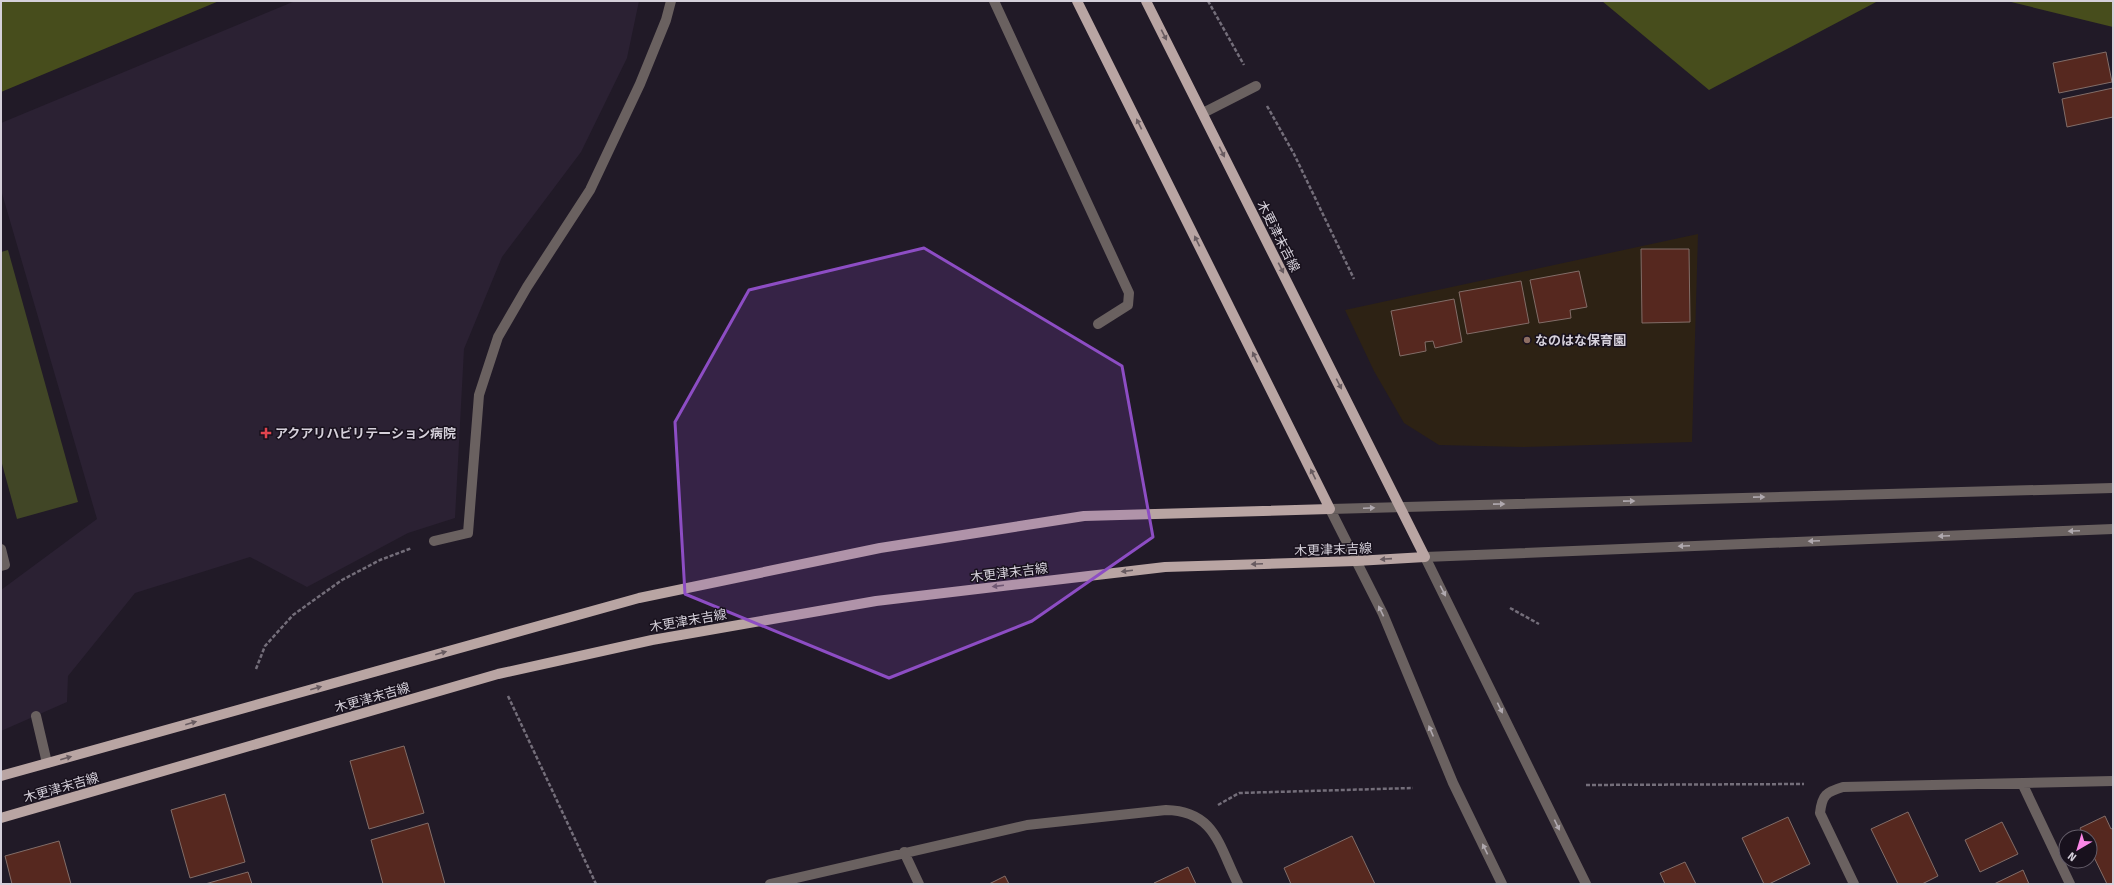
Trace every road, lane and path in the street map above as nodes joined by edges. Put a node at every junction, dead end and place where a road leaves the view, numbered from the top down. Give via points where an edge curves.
1 (671, 1) edge
2 (994, 1) edge
3 (1077, 1) edge
4 (1146, 1) edge
5 (1208, 1) edge
6 (1256, 86) junction
7 (1203, 113) junction
8 (1354, 279) dead end
9 (1098, 324) dead end
10 (2113, 488) edge
11 (1400, 507) junction
12 (1330, 509) junction
13 (2113, 529) edge
14 (434, 541) joint
15 (1, 549) edge
16 (1425, 557) junction
17 (1356, 561) junction
18 (1, 566) edge
19 (1510, 608) dead end
20 (1539, 624) dead end
21 (256, 668) dead end
22 (498, 674) junction
23 (36, 716) dead end
24 (47, 763) junction
25 (1, 776) edge
26 (2113, 781) edge
27 (2022, 783) junction
28 (1586, 785) dead end
29 (1413, 788) dead end
30 (1828, 792) junction
31 (1197, 816) junction
32 (1, 818) edge
33 (904, 852) junction
34 (596, 884) edge
35 (770, 884) edge
36 (919, 884) edge
37 (1238, 884) edge
38 (1502, 884) edge
39 (1586, 884) edge
40 (1854, 884) edge
41 (2070, 884) edge

1 - 14 street via 640,84 590,190 498,337 479,395 468,533
2 - 9 street via 1129,293 1128,305
12 -> 3 main road
4 -> 7 main road, 木更津末吉線
5 - 6 path
6 - 7 street
6 - 8 path via 1294,154
7 -> 11 main road, 木更津末吉線
11 -> 10 street
12 -> 11 street
11 - 16 main road, 木更津末吉線
12 - 17 street
24 -> 12 main road, 木更津末吉線 via 640,598 880,548 1084,516
13 -> 16 street
14 - 21 path via 380,560 342,580 293,615 265,646
15 - 18 street via 5,565
16 -> 17 main road, 木更津末吉線
16 -> 39 street
17 -> 22 main road, 木更津末吉線 via 1164,567 876,601 652,640
38 -> 17 street via 1453,783 1383,614
19 - 20 path
22 - 32 main road, 木更津末吉線
22 - 34 path
23 - 24 street
24 - 25 main road, 木更津末吉線
26 - 27 street
27 - 30 street via 1843,787
27 - 41 street
28 - 30 path via 1803,784
29 - 31 path via 1239,793
30 - 40 street via 1821,801 1820,813
31 - 33 street via 1182,811 1166,810 1027,825
31 - 37 street via 1211,829
33 - 35 street
33 - 36 street

